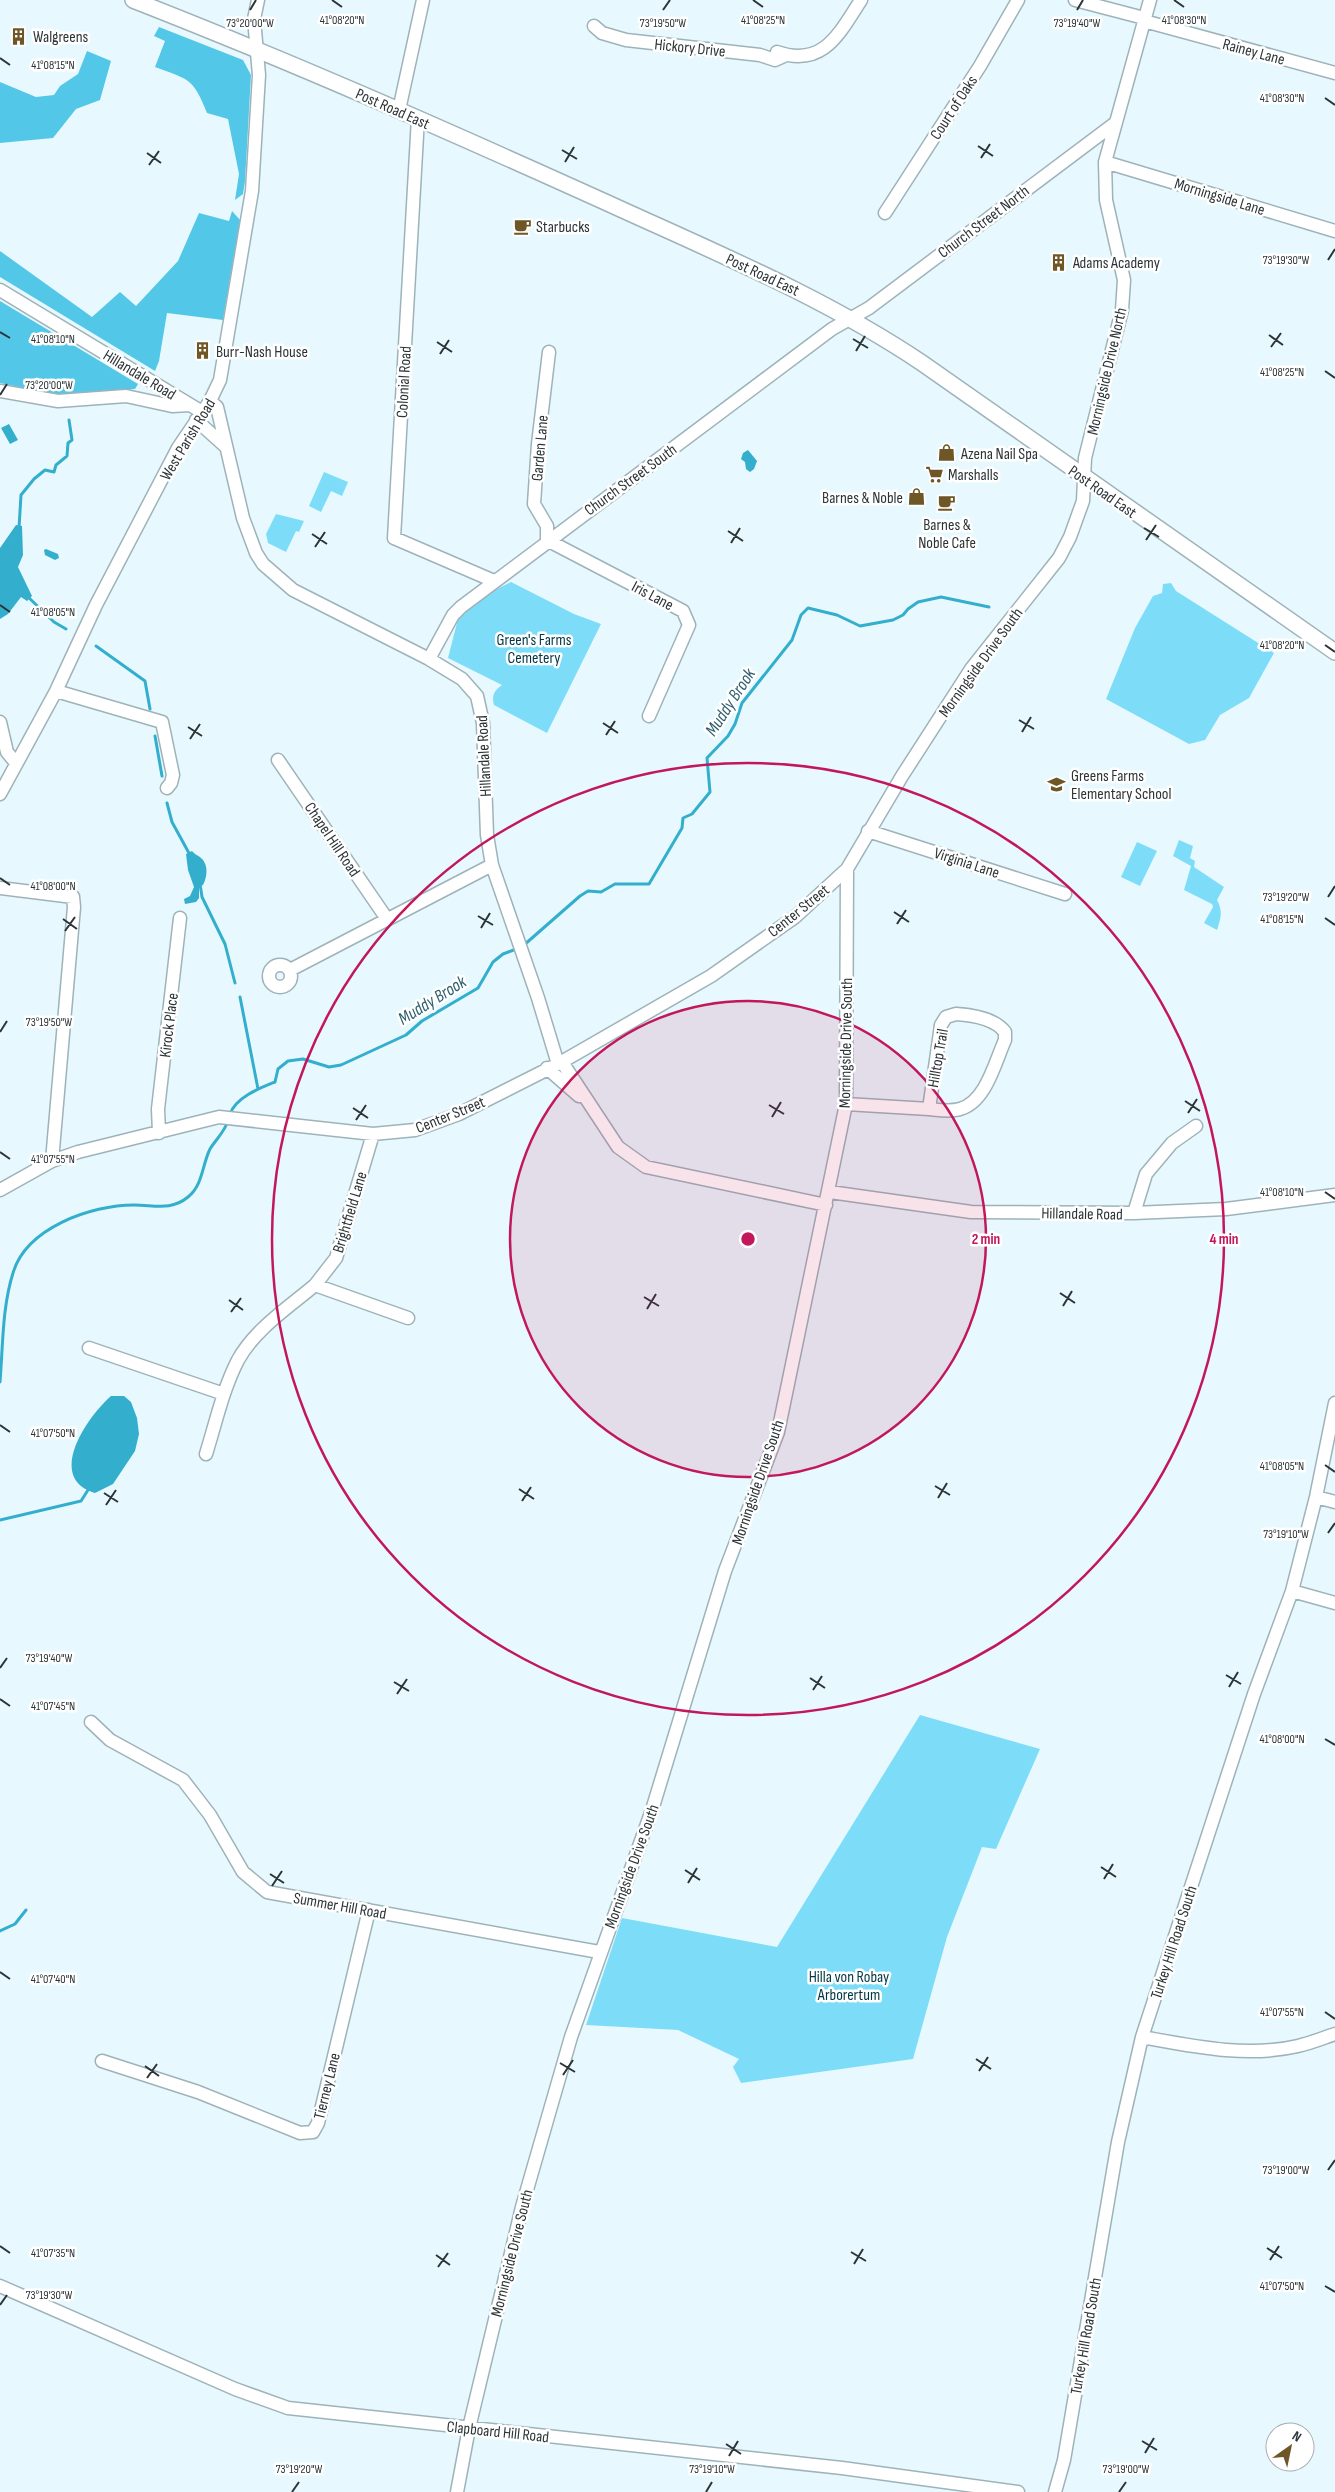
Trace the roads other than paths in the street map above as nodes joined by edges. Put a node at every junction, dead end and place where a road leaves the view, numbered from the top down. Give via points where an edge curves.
1 (133, 0) edge
2 (258, 0) edge
3 (423, 0) edge
4 (861, 0) edge
5 (1018, 0) edge
6 (1075, 0) edge
7 (1150, 0) edge
8 (1144, 20) junction
9 (594, 26) dead end
10 (256, 49) junction
11 (1335, 73) edge
12 (399, 110) junction
13 (418, 118) junction
14 (1114, 124) junction
15 (1105, 162) junction
16 (885, 213) dead end
17 (1335, 231) edge
18 (0, 290) edge
19 (852, 318) junction
20 (549, 352) dead end
21 (0, 391) edge
22 (210, 401) junction
23 (190, 405) junction
24 (199, 416) junction
25 (225, 446) junction
26 (1085, 479) junction
27 (547, 540) junction
28 (494, 581) junction
29 (1335, 652) edge
30 (429, 660) junction
31 (56, 691) junction
32 (649, 716) dead end
33 (0, 722) edge
34 (278, 760) dead end
35 (16, 763) junction
36 (167, 788) dead end
37 (0, 794) edge
38 (868, 831) junction
39 (492, 865) junction
40 (847, 870) junction
41 (0, 888) edge
42 (1065, 894) dead end
43 (180, 918) dead end
44 (387, 919) junction
45 (290, 970) dead end
46 (556, 1065) junction
47 (846, 1104) junction
48 (929, 1109) junction
49 (1196, 1126) dead end
50 (159, 1133) junction
51 (373, 1134) junction
52 (52, 1162) junction
53 (0, 1190) edge
54 (830, 1192) junction
55 (1335, 1195) edge
56 (826, 1205) junction
57 (1134, 1213) junction
58 (315, 1285) junction
59 (408, 1318) dead end
60 (89, 1348) dead end
61 (224, 1394) junction
62 (1335, 1403) edge
63 (206, 1454) dead end
64 (1316, 1497) junction
65 (1335, 1502) edge
66 (1292, 1591) junction
67 (1335, 1603) edge
68 (91, 1722) dead end
69 (369, 1910) junction
70 (600, 1952) junction
71 (1335, 2034) edge
72 (1142, 2037) junction
73 (102, 2061) dead end
74 (0, 2286) edge
75 (469, 2428) junction
76 (457, 2492) edge
77 (1018, 2492) edge
78 (1055, 2492) edge

1 - 10 main road, Post Road East
2 - 10 street, West Parish Road via 254,19
3 - 12 street
4 - 9 street, Hickory Drive via 836,38 822,52 775,60 760,55 626,40 602,33
5 - 16 street, Court of Oaks via 980,66
6 - 8 street
7 - 8 street, Morningside Drive North
8 - 11 street, Rainey Lane
8 - 14 street, Morningside Drive North
10 - 12 main road, Post Road East
10 - 22 street, West Parish Road via 259,90 252,192 224,365
12 - 13 main road, Post Road East
13 - 19 main road, Post Road East via 733,260
13 - 28 street, Colonial Road via 394,538
14 - 15 street, Morningside Drive North
14 - 19 street, Church Street North
15 - 17 street, Morningside Lane
15 - 26 street, Morningside Drive North via 1106,200 1124,280 1122,310 1085,458
18 - 23 street, Hillandale Road
19 - 26 main road, Post Road East via 922,363
19 - 27 street, Church Street South via 832,329
20 - 27 street, Garden Lane via 534,504 547,526
21 - 23 street via 58,401 126,396 172,406
22 - 24 street, West Parish Road
22 - 25 street, Hillandale Road via 217,407
23 - 24 street, Hillandale Road
24 - 25 street, Hillandale Road
24 - 31 street, West Parish Road via 178,448 123,552
25 - 30 street, Hillandale Road via 243,518 256,553 271,572 293,590
26 - 29 main road, Post Road East
26 - 38 street, Morningside Drive South via 1079,514 1059,558 971,669
27 - 28 street, Church Street South
27 - 32 street, Iris Lane via 683,611 688,618 689,625
28 - 30 street, Church Street South via 453,615
30 - 39 street, Hillandale Road via 462,679 472,688 481,706 487,835
31 - 35 street, West Parish Road
31 - 36 street via 162,722 173,775
33 - 35 street via 7,752
34 - 44 street, Chapel Hill Road
35 - 37 street, West Parish Road
38 - 40 street, Morningside Drive South
38 - 42 street, Virginia Lane
39 - 44 street
39 - 46 street, Hillandale Road
40 - 46 street, Center Street via 795,917 711,976
40 - 47 street, Morningside Drive South
41 - 52 street via 73,897
43 - 50 street, Kirock Place via 158,1109
44 - 45 street
46 - 51 street, Center Street via 459,1114 416,1130
46 - 56 street, Hillandale Road via 618,1147 646,1167
47 - 48 street, Hilltop Trail
47 - 54 street, Morningside Drive South
48 - 48 street, Hilltop Trail via 961,1109 979,1097 1005,1040 1005,1032 1000,1025 967,1015 946,1017 941,1025
49 - 57 street via 1172,1143 1146,1174
50 - 51 street, Center Street via 230,1117
50 - 52 street, Center Street via 78,1152
51 - 58 street, Brightfield Lane via 336,1258
52 - 53 street, Center Street
54 - 56 street, Morningside Drive South
54 - 57 street, Hillandale Road via 971,1212
55 - 57 street, Hillandale Road via 1226,1209
56 - 70 street, Morningside Drive South via 778,1432 725,1572 652,1810
58 - 59 street
58 - 61 street, Brightfield Lane via 261,1330 239,1358
60 - 61 street
61 - 63 street, Brightfield Lane
62 - 64 street, Turkey Hill Road South
64 - 65 street
64 - 66 street, Turkey Hill Road South
66 - 67 street
66 - 72 street, Turkey Hill Road South via 1254,1694
68 - 69 street, Summer Hill Road via 110,1740 183,1780 210,1815 243,1872 267,1892
69 - 70 street, Summer Hill Road
69 - 73 street, Tierney Lane via 318,2123 313,2132 300,2133 198,2092
70 - 75 street, Morningside Drive South via 530,2173
71 - 72 street via 1298,2046 1266,2049 1209,2049
72 - 78 street, Turkey Hill Road South via 1119,2134
74 - 75 street, Clapboard Hill Road via 272,2404 307,2412
75 - 76 street, Morningside Drive South
75 - 77 street, Clapboard Hill Road via 842,2468

